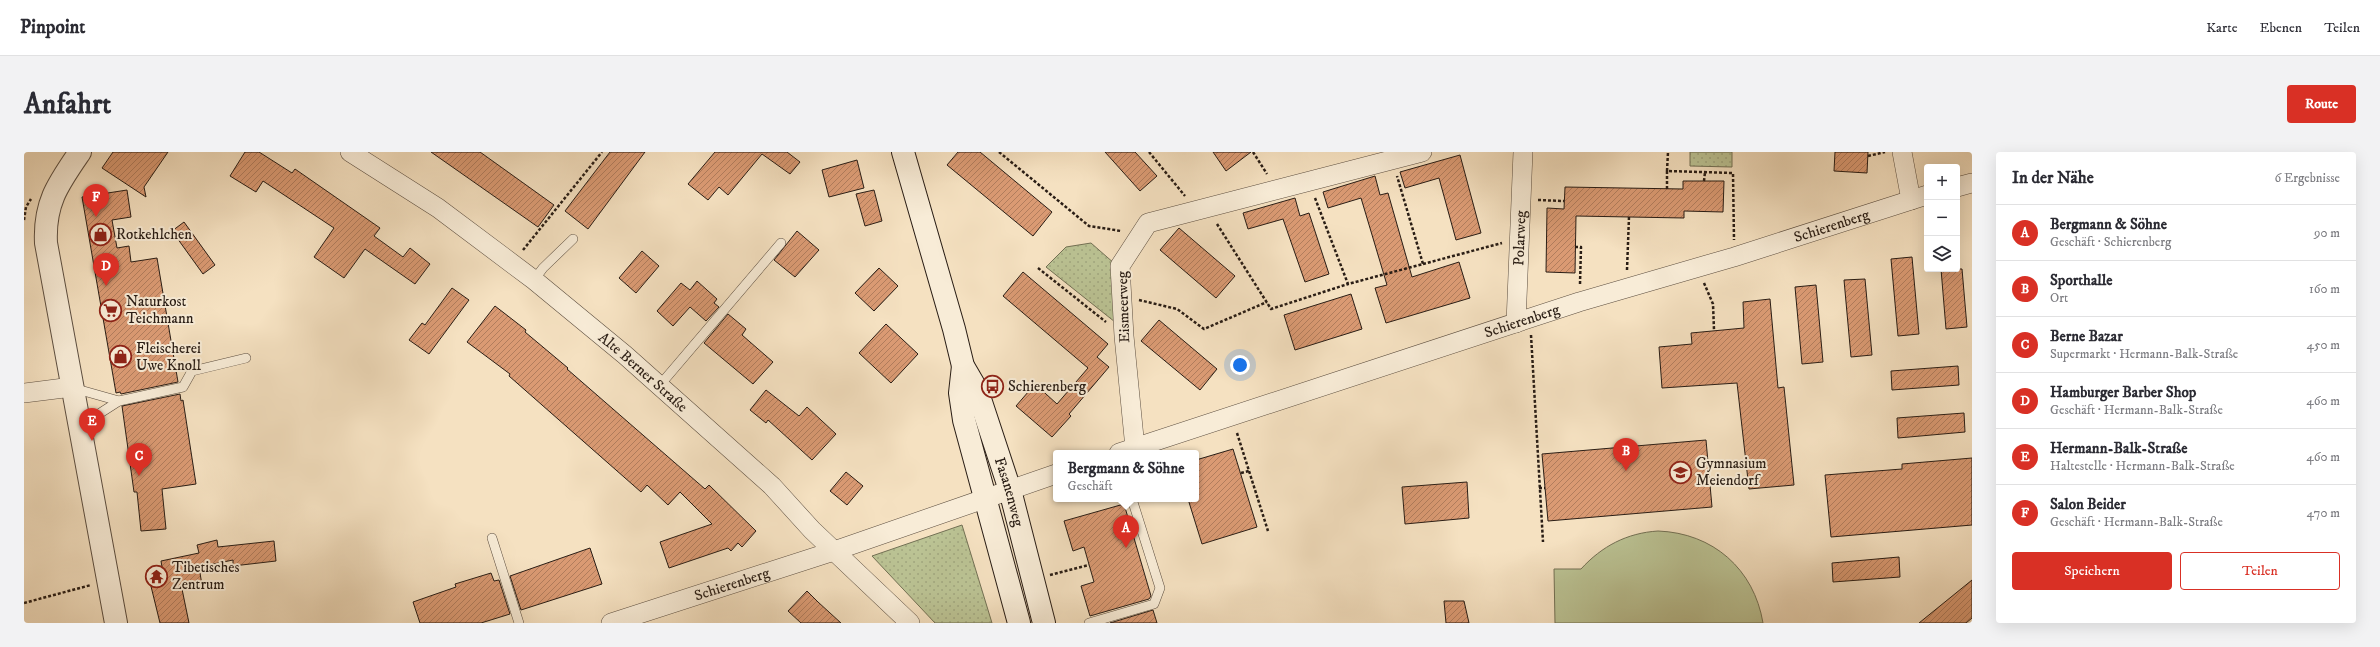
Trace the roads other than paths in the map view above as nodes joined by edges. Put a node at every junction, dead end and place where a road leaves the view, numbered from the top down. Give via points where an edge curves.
1 (80, 152) edge
2 (350, 152) edge
3 (903, 152) edge
4 (1422, 152) edge
5 (1523, 152) edge
6 (1902, 152) edge
7 (1972, 183) edge
8 (1960, 186) edge
9 (1919, 197) edge
10 (573, 239) dead end
11 (781, 243) dead end
12 (534, 280) junction
13 (1523, 321) junction
14 (246, 358) dead end
15 (963, 366) junction
16 (660, 385) junction
17 (72, 387) junction
18 (24, 393) edge
19 (118, 401) junction
20 (79, 426) junction
21 (1127, 450) edge
22 (1053, 475) edge
23 (1010, 490) junction
24 (984, 499) junction
25 (1133, 502) edge
26 (492, 538) dead end
27 (834, 551) junction
28 (116, 623) edge
29 (519, 623) edge
30 (611, 623) edge
31 (910, 623) edge
32 (1018, 623) edge
33 (1044, 623) edge
34 (1089, 623) edge

1 - 17 main road via 48,204 45,224 46,243
2 - 12 street, Alte Berner Straße via 438,208
3 - 15 main road, Fasanenweg
4 - 21 street, Eismeerweg via 1148,223 1120,266
5 - 13 street, Polarweg via 1519,238
6 - 9 street
7 - 8 street
9 - 13 street, Schierenberg
10 - 12 lane
11 - 16 lane
12 - 16 street, Alte Berner Straße
13 - 21 street, Schierenberg
14 - 19 lane via 192,371 184,387
15 - 23 main road, Fasanenweg via 977,390
15 - 24 main road, Fasanenweg via 960,394 964,420
16 - 27 street, Alte Berner Straße via 772,486
17 - 18 street
17 - 19 lane
17 - 20 main road
19 - 20 lane
20 - 28 main road
22 - 23 street, Schierenberg
23 - 24 street, Schierenberg
23 - 33 main road, Fasanenweg
24 - 27 street, Schierenberg
24 - 32 main road, Fasanenweg
25 - 34 lane via 1160,588 1154,604
26 - 29 lane
27 - 30 street, Schierenberg
27 - 31 street, Alte Berner Straße

